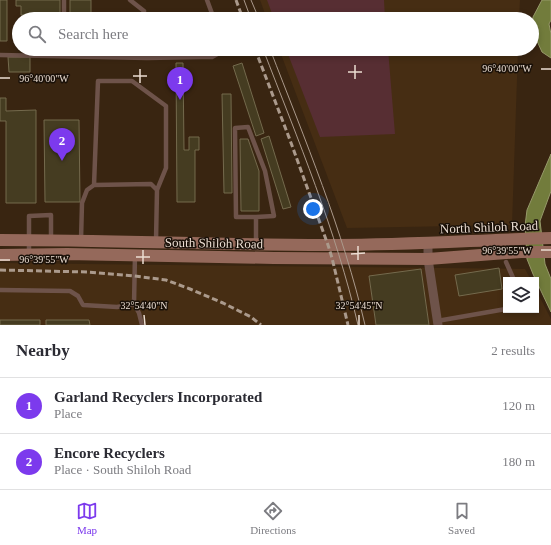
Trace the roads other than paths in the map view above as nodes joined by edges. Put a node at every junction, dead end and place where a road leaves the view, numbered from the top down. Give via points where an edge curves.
1 (64, 0) edge
2 (130, 0) edge
3 (207, 0) edge
4 (144, 11) dead end
5 (64, 12) edge
6 (211, 12) edge
7 (0, 55) edge
8 (12, 55) edge
9 (65, 56) edge
10 (212, 56) edge
11 (94, 185) junction
12 (157, 190) junction
13 (256, 217) junction
14 (551, 238) edge
15 (0, 240) edge
16 (29, 240) junction
17 (51, 240) junction
18 (81, 240) junction
19 (156, 242) junction
20 (428, 243) junction
21 (256, 244) junction
22 (551, 252) edge
23 (51, 254) junction
24 (0, 255) edge
25 (29, 255) junction
26 (135, 256) junction
27 (428, 259) junction
28 (506, 262) dead end
29 (513, 277) edge
30 (0, 290) edge
31 (134, 304) junction
32 (503, 310) edge
33 (438, 323) edge
34 (142, 325) edge

1 - 5 lane
2 - 4 lane
3 - 6 lane
7 - 8 lane
9 - 10 lane
11 - 12 lane via 151,184
11 - 12 lane via 98,81 132,81 166,106 166,168
11 - 18 lane via 88,190 82,203
12 - 19 lane
13 - 13 lane via 274,216 265,171 248,127 235,128 236,217
13 - 21 lane
14 - 20 main road, North Shiloh Road
15 - 16 main road, South Shiloh Road
16 - 17 main road, South Shiloh Road
16 - 17 lane via 28,216 51,215
16 - 25 lane
17 - 18 main road, South Shiloh Road
17 - 23 lane
18 - 19 main road, South Shiloh Road
19 - 21 main road, South Shiloh Road
20 - 21 main road, South Shiloh Road
20 - 27 street
22 - 27 main road, North Shiloh Road
23 - 25 main road, South Shiloh Road
23 - 26 main road, South Shiloh Road
24 - 25 main road, South Shiloh Road
26 - 27 main road, South Shiloh Road
26 - 31 lane
27 - 33 street
28 - 29 lane
30 - 31 lane via 70,291 78,296 83,305 117,307
31 - 34 lane
32 - 33 lane

